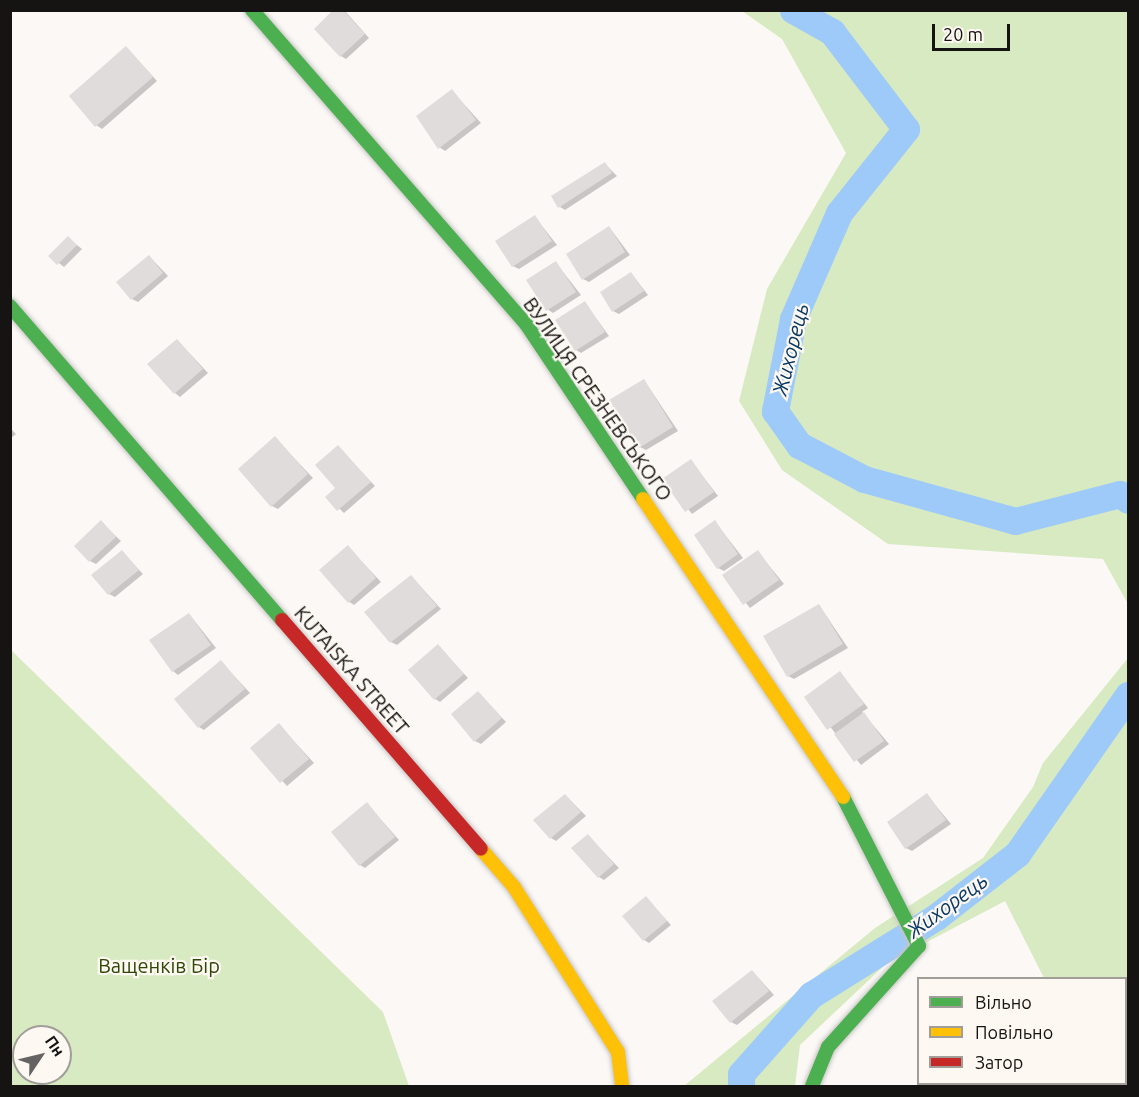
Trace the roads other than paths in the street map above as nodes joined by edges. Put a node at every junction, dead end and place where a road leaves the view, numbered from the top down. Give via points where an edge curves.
1 (252, 10) edge
2 (10, 306) edge
3 (622, 1086) edge
4 (812, 1086) edge

1 - 4 street, ВУЛИЦЯ СРЕЗНЕВСЬКОГО via 526,324 853,811 919,946 828,1047
2 - 3 street, KUTAISKA STREET via 514,887 618,1052

